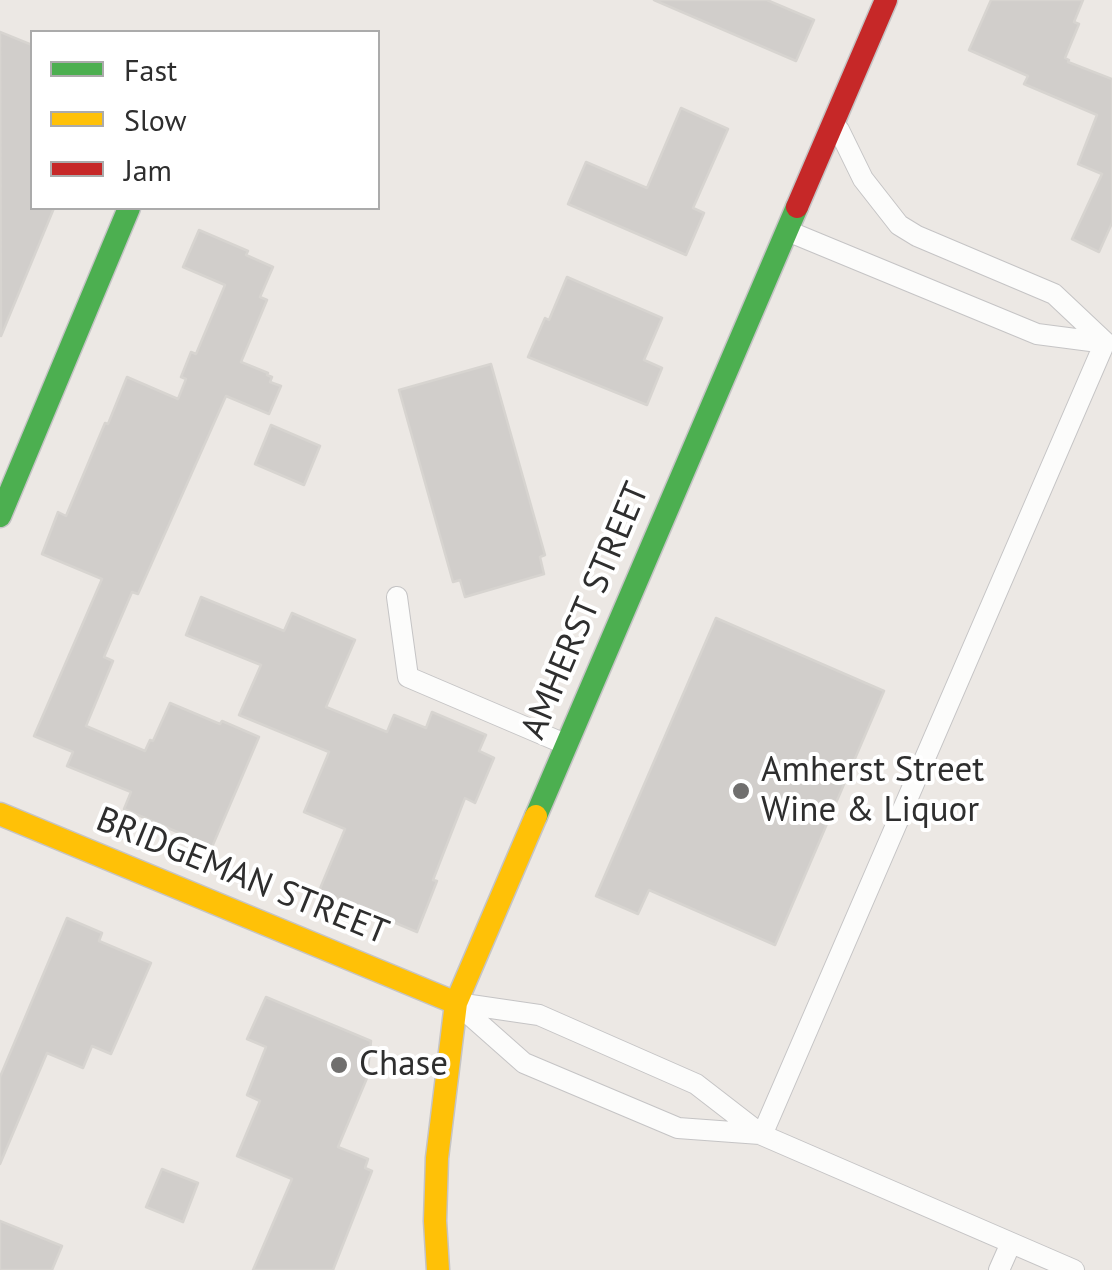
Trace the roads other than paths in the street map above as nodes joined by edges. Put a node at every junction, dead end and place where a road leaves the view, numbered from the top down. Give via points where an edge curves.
1 (886, 0) edge
2 (834, 121) junction
3 (127, 210) edge
4 (788, 231) junction
5 (1108, 344) edge
6 (0, 516) edge
7 (397, 597) dead end
8 (567, 744) junction
9 (0, 814) edge
10 (456, 1003) junction
11 (762, 1134) junction
12 (1011, 1243) junction
13 (438, 1270) edge
14 (999, 1270) edge
15 (1074, 1270) edge

1 - 2 street, AMHERST STREET
2 - 4 street, AMHERST STREET
2 - 5 lane via 863,178 899,225 1054,294
3 - 6 street
4 - 5 lane via 1036,334
4 - 8 street, AMHERST STREET
5 - 11 lane
7 - 8 lane via 408,677
8 - 10 street, AMHERST STREET
9 - 10 street, BRIDGEMAN STREET
10 - 11 lane via 539,1015 696,1084
10 - 11 lane via 524,1063 678,1128
10 - 13 street, AMHERST STREET via 437,1158
11 - 12 lane
12 - 14 lane
12 - 15 lane

